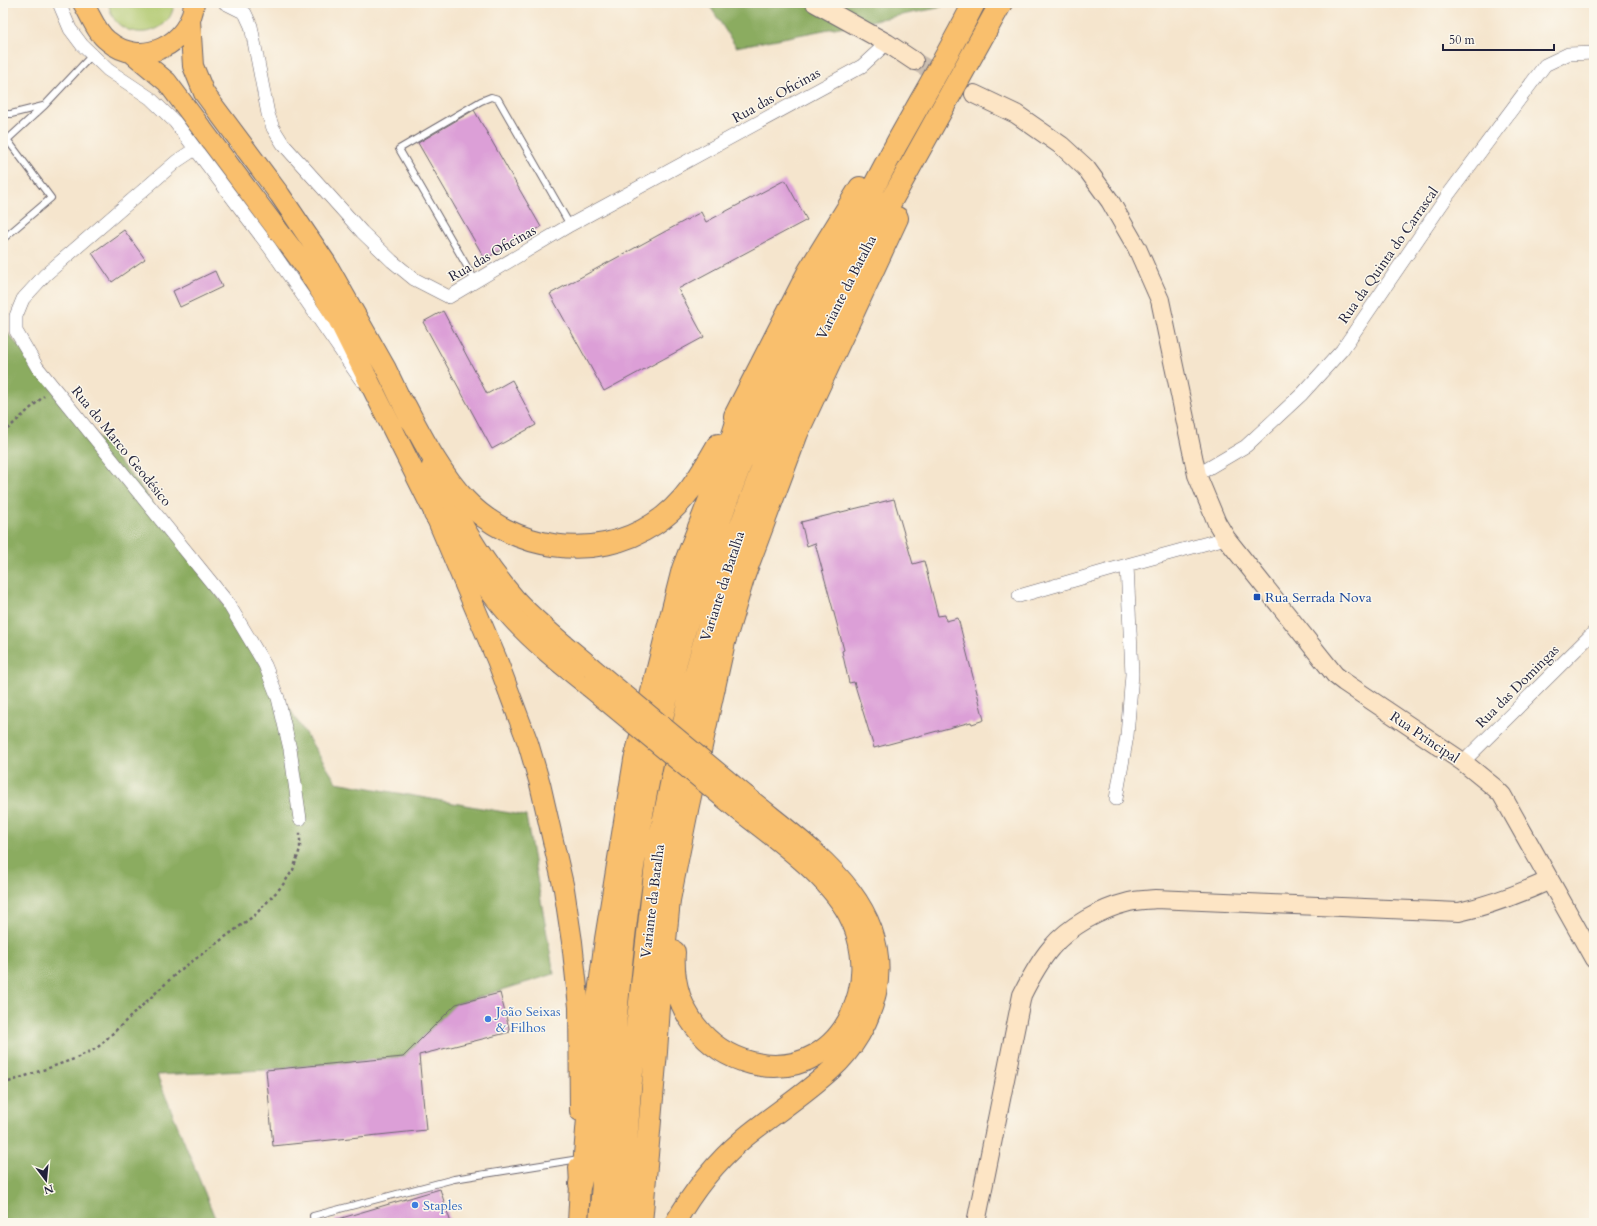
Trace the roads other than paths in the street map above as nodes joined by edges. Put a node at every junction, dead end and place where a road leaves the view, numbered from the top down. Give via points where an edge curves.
1 (59, 3) edge
2 (225, 3) edge
3 (815, 3) edge
4 (974, 3) edge
5 (1000, 3) edge
6 (88, 8) edge
7 (192, 12) edge
8 (107, 41) junction
9 (887, 43) junction
10 (131, 52) junction
11 (1594, 53) edge
12 (92, 55) junction
13 (914, 61) tunnel mouth
14 (951, 90) junction
15 (974, 94) dead end
16 (45, 105) junction
17 (3, 114) edge
18 (3, 134) edge
19 (7, 140) junction
20 (896, 146) junction
21 (195, 148) junction
22 (570, 226) junction
23 (3, 239) edge
24 (476, 282) junction
25 (380, 403) junction
26 (743, 403) junction
27 (404, 406) junction
28 (1197, 475) junction
29 (435, 514) junction
30 (1226, 538) junction
31 (1127, 565) junction
32 (1019, 596) dead end
33 (1594, 632) edge
34 (590, 677) junction
35 (1462, 762) junction
36 (1116, 799) dead end
37 (743, 803) junction
38 (300, 819) road end
39 (681, 839) junction
40 (1548, 881) junction
41 (1594, 960) edge
42 (579, 1159) junction
43 (580, 1184) junction
44 (314, 1223) edge
45 (578, 1223) edge
46 (600, 1223) edge
47 (620, 1223) edge
48 (641, 1223) edge
49 (675, 1223) edge
50 (976, 1223) edge

1 - 12 street via 70,29
2 - 24 street, Rua das Oficinas via 245,13 251,26 264,96 273,128 297,160 362,232 414,279 449,297
3 - 9 street
4 - 20 highway, Variante da Batalha
5 - 14 highway, Variante da Batalha
6 - 8 main road via 97,30
7 - 10 main road via 179,38 171,44 152,52
7 - 27 main road via 193,66 204,93 280,195 326,263 372,343
8 - 10 main road
8 - 12 street
9 - 13 street
9 - 22 street, Rua das Oficinas via 862,66
10 - 25 main road via 167,82 304,264 338,319
11 - 28 street, Rua da Quinta do Carrascal via 1568,54 1545,65 1448,195 1342,350 1302,394 1246,446
12 - 16 lane
12 - 21 street via 116,76 160,106
14 - 39 highway via 946,114 814,395 764,519 724,642
14 - 47 highway, Variante da Batalha via 830,317 783,413 711,612 690,694 658,847 632,1073
15 - 28 street via 1016,114 1062,146 1091,174 1120,216 1148,269 1160,300
16 - 17 lane
16 - 19 lane
18 - 19 lane
19 - 23 lane via 51,198
20 - 26 highway via 868,178 812,265
20 - 46 highway, Variante da Batalha via 767,398 713,536 686,624 650,772 634,866 618,1001
21 - 25 street via 270,248 349,365
21 - 38 street, Rua do Marco Geodésico via 45,275 23,299 16,316 16,331 53,388 228,603 261,659 278,698 290,749
22 - 24 street, Rua das Oficinas
22 - 24 lane via 498,99 491,97 481,101 399,149
25 - 29 main road
26 - 27 highway via 702,474 687,494 665,515 642,531 621,540 566,547 508,533 477,512 452,485
26 - 43 highway via 725,460 683,569 635,760 606,939 584,1167
27 - 34 main road via 444,493 475,545 516,599
28 - 30 street via 1211,511
29 - 34 highway via 511,616 548,652
29 - 42 main road via 514,703 550,823 564,889 576,977 579,1029
30 - 31 street
30 - 35 street, Rua Principal via 1335,675
31 - 32 street
31 - 36 street via 1132,674 1127,736
33 - 35 street, Rua das Domingas
34 - 37 highway, bridge
35 - 40 street, Rua Principal via 1502,795
37 - 39 highway via 828,886 849,914 859,939 862,974 855,1007 840,1033 815,1056 792,1064 774,1066 735,1058 711,1043 688,1017 674,968
37 - 49 main road via 824,861 862,905 877,947 879,979 860,1036 851,1047 832,1069 729,1152 703,1181
39 - 48 highway via 670,900 661,976
40 - 41 street, Rua Principal
40 - 50 street via 1513,897 1459,912 1156,899 1129,902 1094,916 1070,930 1051,947 1022,995
42 - 43 main road
42 - 44 lane via 454,1179 313,1216
43 - 45 main road

